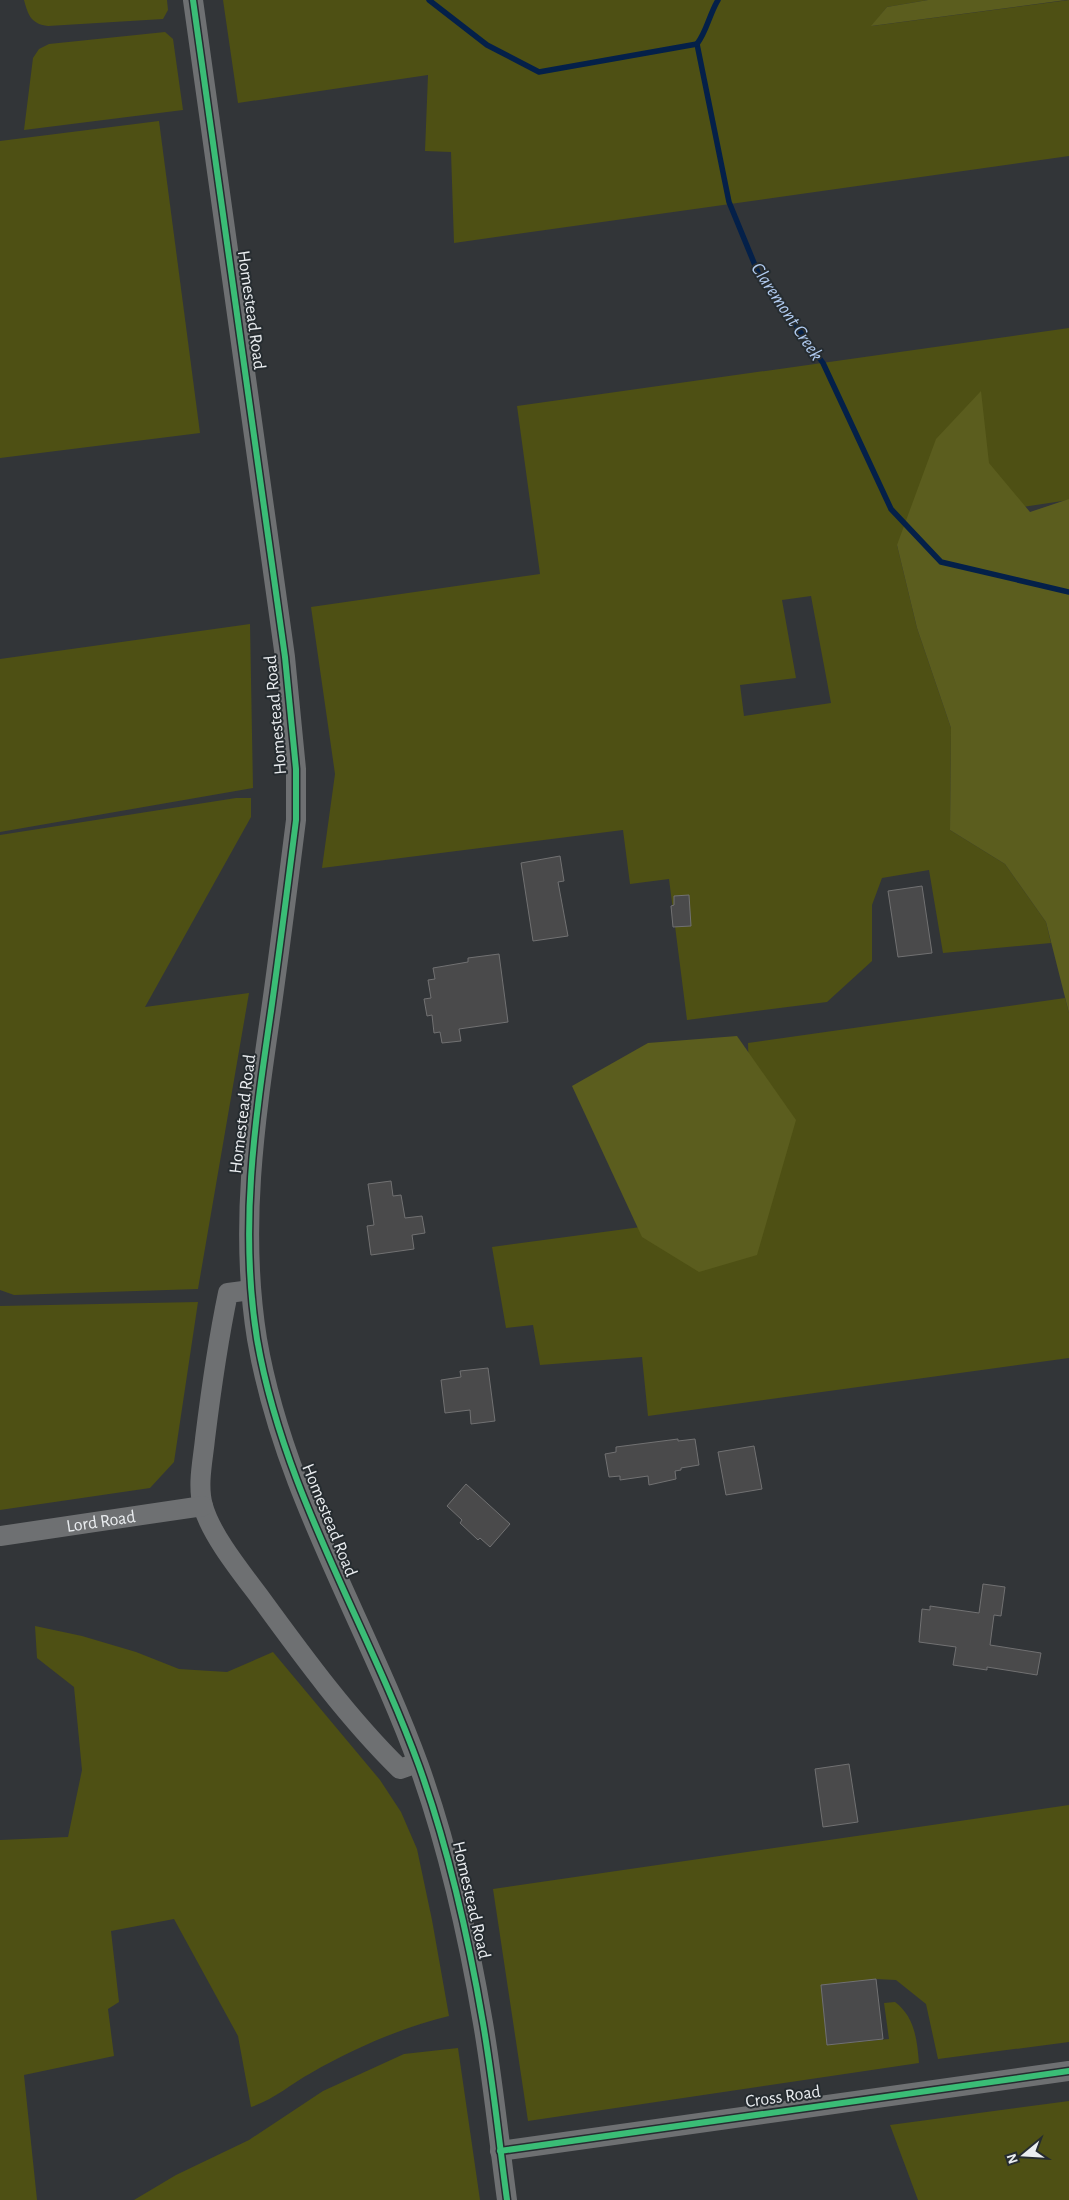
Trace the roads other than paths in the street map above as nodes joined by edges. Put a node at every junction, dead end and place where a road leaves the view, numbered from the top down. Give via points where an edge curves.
1 (193, 0) edge
2 (251, 1290) junction
3 (203, 1506) junction
4 (0, 1536) edge
5 (418, 1763) junction
6 (1069, 2071) edge
7 (500, 2151) junction
8 (507, 2200) edge

1 - 2 street, Homestead Road via 285,657 296,769 296,820 250,1171 248,1232
2 - 3 street via 228,1293 202,1463
2 - 5 street, Homestead Road via 268,1390 299,1487
3 - 4 street, Lord Road
3 - 5 street via 241,1573 330,1689 400,1769
5 - 7 street, Homestead Road via 446,1850 462,1915 484,2025
6 - 7 street, Cross Road
7 - 8 street, Homestead Road

